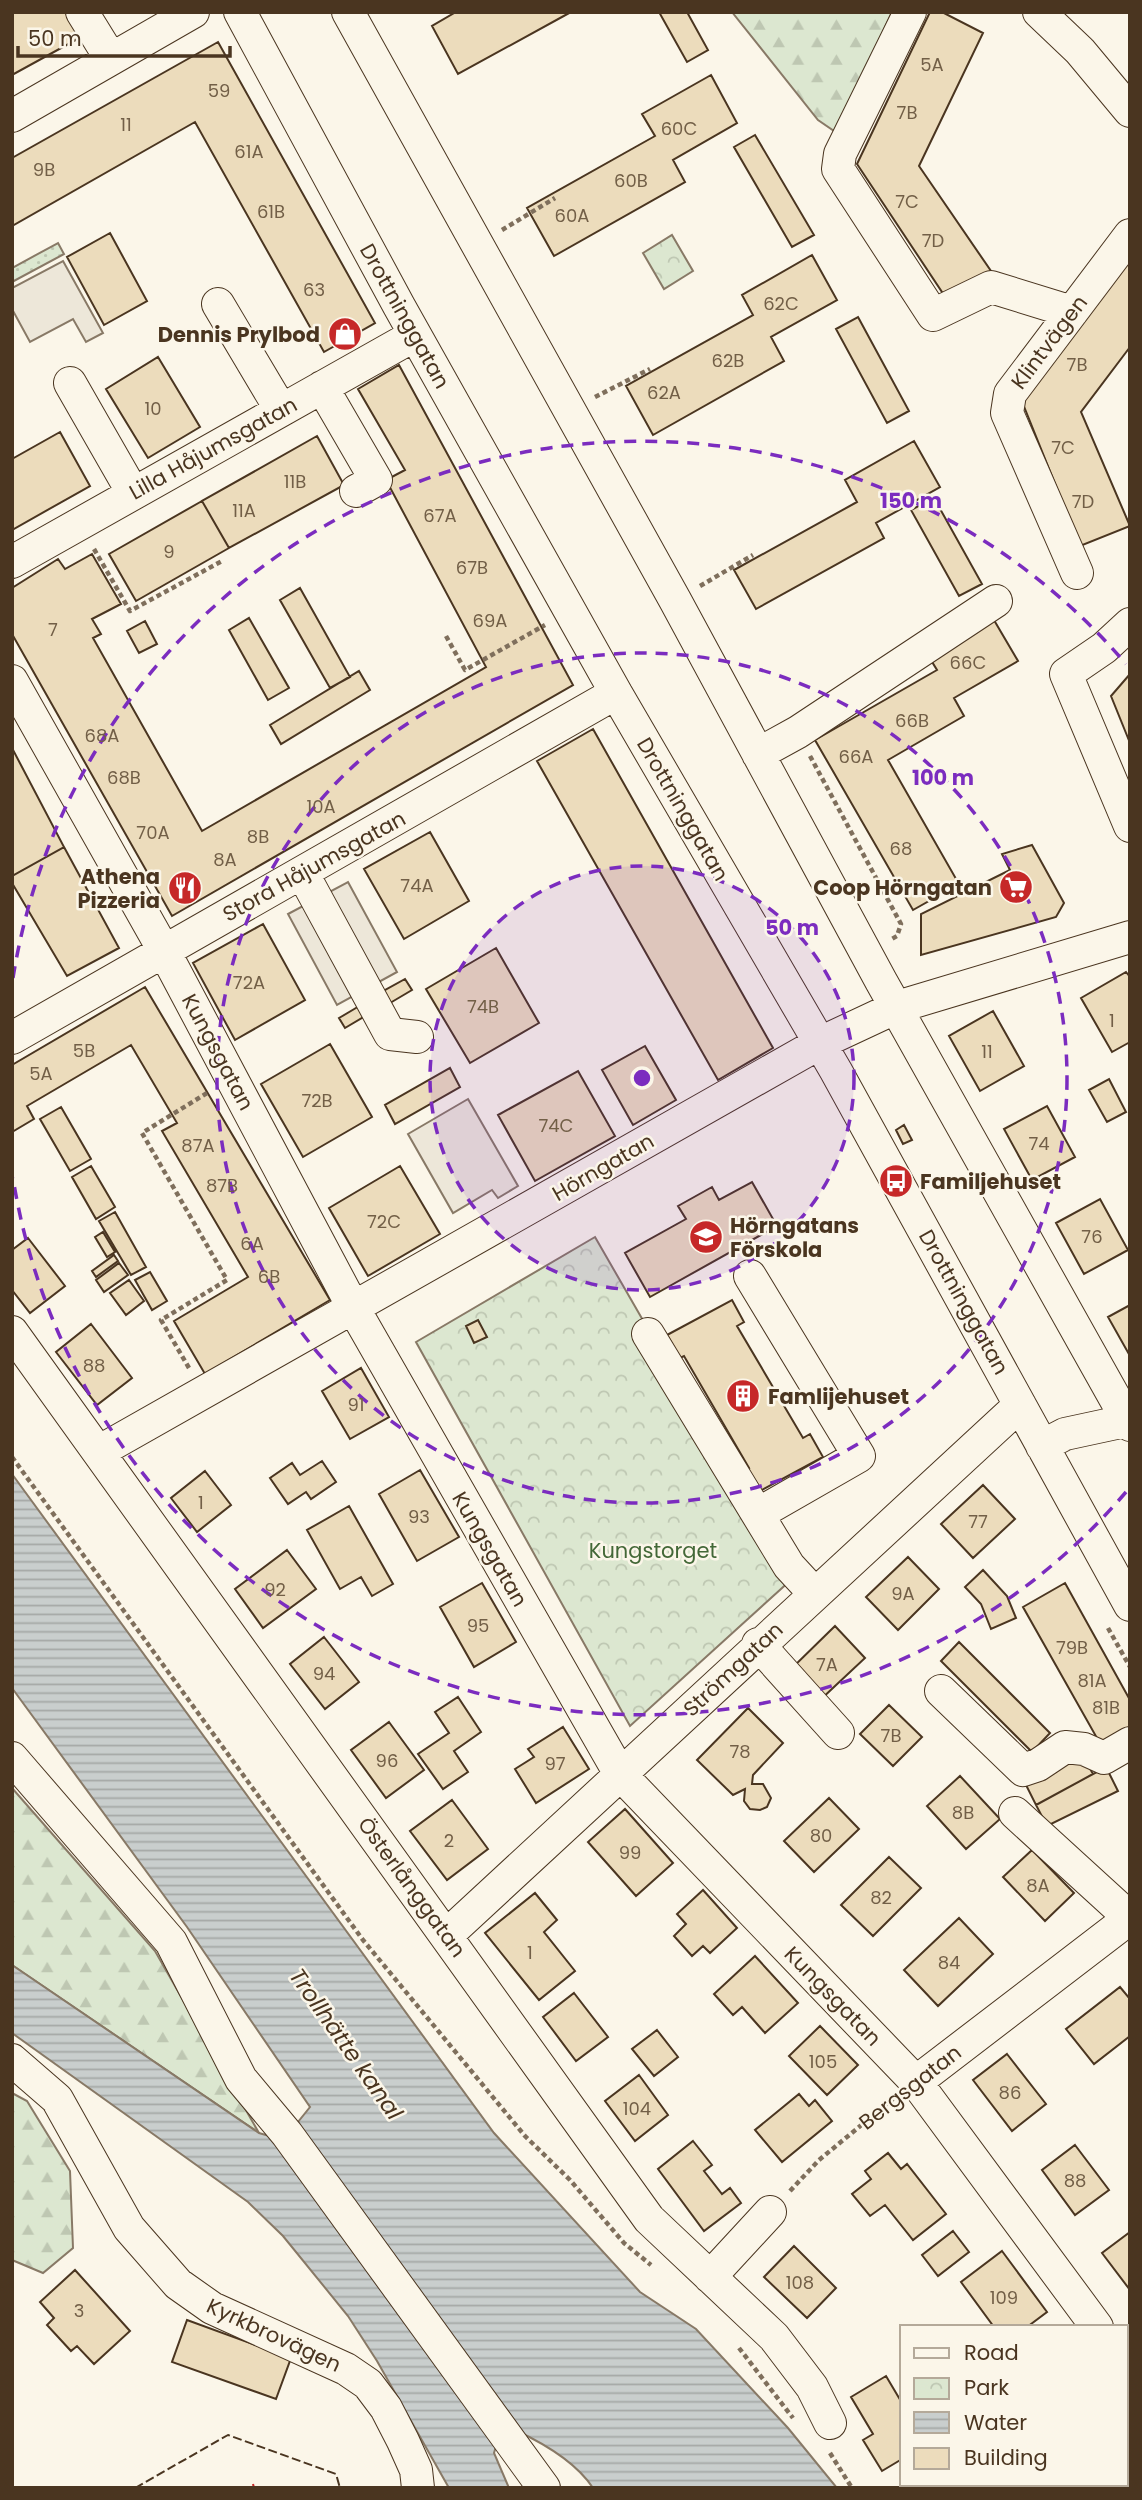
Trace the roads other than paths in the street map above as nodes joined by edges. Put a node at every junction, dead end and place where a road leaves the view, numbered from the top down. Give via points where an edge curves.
1 (82, 12) edge
2 (193, 12) edge
3 (240, 12) edge
4 (348, 12) edge
5 (910, 12) edge
6 (1039, 12) edge
7 (111, 60) junction
8 (1130, 111) edge
9 (12, 116) edge
10 (1130, 235) edge
11 (218, 304) dead end
12 (1072, 312) junction
13 (415, 335) junction
14 (70, 383) dead end
15 (322, 387) junction
16 (281, 410) junction
17 (356, 491) dead end
18 (133, 494) junction
19 (12, 562) edge
20 (1077, 573) dead end
21 (996, 601) dead end
22 (1130, 624) edge
23 (12, 681) edge
24 (616, 693) junction
25 (758, 754) junction
26 (1130, 826) edge
27 (303, 874) junction
28 (1130, 937) edge
29 (163, 949) junction
30 (897, 1007) junction
31 (417, 1037) dead end
32 (12, 1038) edge
33 (820, 1043) junction
34 (750, 1276) dead end
35 (354, 1309) junction
36 (12, 1332) edge
37 (648, 1334) dead end
38 (1020, 1405) junction
39 (1129, 1422) edge
40 (1042, 1446) junction
41 (100, 1451) junction
42 (758, 1514) junction
43 (814, 1593) junction
44 (1130, 1605) edge
45 (758, 1644) junction
46 (941, 1691) dead end
47 (838, 1733) dead end
48 (1130, 1743) edge
49 (12, 1758) edge
50 (620, 1774) junction
51 (1014, 1813) dead end
52 (1130, 1918) edge
53 (447, 1935) junction
54 (12, 2060) edge
55 (916, 2082) junction
56 (770, 2212) road end
57 (710, 2277) junction
58 (1096, 2325) edge
59 (826, 2433) road end
60 (418, 2488) edge
61 (544, 2488) edge

1 - 7 street
2 - 7 street
3 - 13 street, Drottninggatan
4 - 25 street
5 - 12 street via 840,154 838,169 933,315 991,287
6 - 8 street via 1080,51
7 - 9 street
10 - 12 street, Klintvägen
11 - 16 street
12 - 20 street, Klintvägen via 1010,394 1007,413
13 - 15 street, Lilla Håjumsgatan
13 - 24 street, Drottninggatan
14 - 18 street
15 - 16 street, Lilla Håjumsgatan
15 - 17 street via 376,480
16 - 18 street, Lilla Håjumsgatan
18 - 19 street, Lilla Håjumsgatan
21 - 25 street
22 - 26 street via 1066,674
23 - 29 street, Kungsgatan
24 - 27 street, Stora Håjumsgatan
24 - 33 street, Drottninggatan
25 - 30 street
27 - 29 street, Stora Håjumsgatan
27 - 31 street via 390,1034
28 - 30 street, Hörngatan
29 - 32 street, Stora Håjumsgatan
29 - 35 street, Kungsgatan
30 - 33 street, Hörngatan
30 - 39 street
33 - 35 street, Hörngatan
33 - 38 street, Drottninggatan
34 - 42 street via 859,1456
35 - 41 street, Hörngatan
35 - 50 street, Kungsgatan
36 - 41 street, Österlånggatan
37 - 42 street
38 - 40 street, Drottninggatan
38 - 43 street, Strömgatan
39 - 40 street via 1065,1434
40 - 44 street, Drottninggatan
41 - 53 street, Österlånggatan
42 - 43 street via 789,1566
43 - 45 street, Strömgatan
45 - 47 street
45 - 50 street, Strömgatan
46 - 48 street via 1023,1770 1065,1747 1104,1758
49 - 61 street via 172,1942 241,2078 311,2166
50 - 53 street, Strömgatan
50 - 55 street, Kungsgatan
51 - 52 street
52 - 55 street, Bergsgatan
53 - 57 street, Österlånggatan via 649,2219
54 - 60 street, Kyrkbrovägen via 57,2099 129,2228 178,2284 212,2308 346,2369 368,2384 403,2441 416,2470
55 - 58 street, Kungsgatan
56 - 57 street
57 - 59 street, Österlånggatan via 793,2359 812,2387

